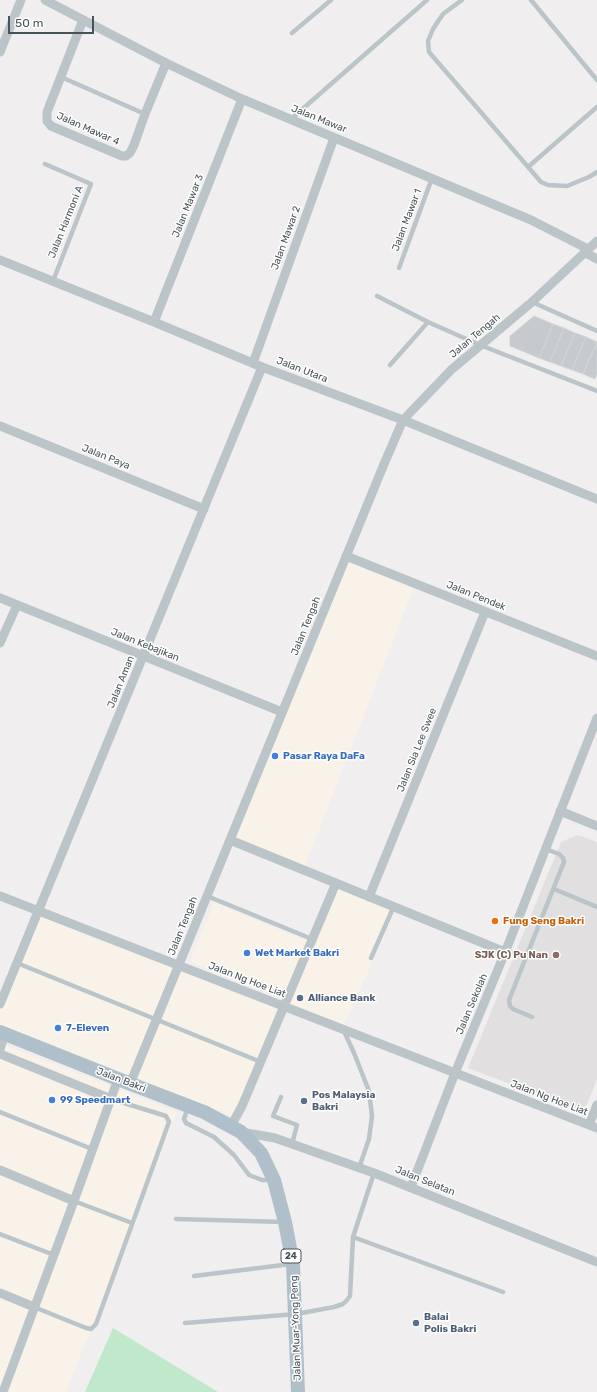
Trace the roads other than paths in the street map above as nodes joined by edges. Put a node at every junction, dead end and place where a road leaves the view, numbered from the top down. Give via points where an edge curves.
1 (21, 0) edge
2 (45, 0) edge
3 (331, 0) edge
4 (428, 0) edge
5 (462, 0) edge
6 (531, 0) edge
7 (83, 20) junction
8 (292, 32) dead end
9 (0, 52) edge
10 (166, 63) junction
11 (61, 77) junction
12 (597, 80) edge
13 (242, 99) junction
14 (597, 108) edge
15 (145, 114) junction
16 (290, 120) junction
17 (334, 138) junction
18 (45, 164) dead end
19 (528, 167) junction
20 (597, 172) edge
21 (432, 178) junction
22 (597, 241) edge
23 (586, 251) junction
24 (597, 259) edge
25 (0, 260) edge
26 (399, 268) dead end
27 (54, 279) junction
28 (377, 296) dead end
29 (532, 302) junction
30 (154, 322) junction
31 (428, 322) junction
32 (597, 331) edge
33 (480, 345) junction
34 (254, 359) junction
35 (390, 364) dead end
36 (262, 367) junction
37 (597, 392) edge
38 (403, 420) junction
39 (0, 426) edge
40 (597, 499) edge
41 (204, 509) junction
42 (346, 556) junction
43 (0, 598) edge
44 (17, 605) junction
45 (486, 612) junction
46 (0, 643) edge
47 (143, 656) junction
48 (597, 656) edge
49 (282, 712) junction
50 (597, 718) edge
51 (560, 811) junction
52 (597, 826) edge
53 (230, 840) junction
54 (546, 849) junction
55 (336, 883) junction
56 (554, 889) junction
57 (0, 896) edge
58 (207, 896) junction
59 (369, 897) junction
60 (394, 906) junction
61 (597, 907) edge
62 (38, 911) junction
63 (312, 939) junction
64 (506, 951) junction
65 (371, 958) dead end
66 (526, 958) junction
67 (17, 963) junction
68 (179, 966) junction
69 (0, 1004) edge
70 (284, 1006) junction
71 (532, 1017) dead end
72 (156, 1021) junction
73 (342, 1029) junction
74 (3, 1033) edge
75 (0, 1049) edge
76 (0, 1054) edge
77 (261, 1062) junction
78 (455, 1073) junction
79 (124, 1082) junction
80 (281, 1097) dead end
81 (111, 1099) junction
82 (597, 1104) edge
83 (189, 1106) junction
84 (0, 1112) edge
85 (236, 1124) junction
86 (593, 1127) edge
87 (292, 1144) junction
88 (92, 1149) junction
89 (360, 1168) junction
90 (0, 1170) edge
91 (374, 1173) junction
92 (274, 1180) junction
93 (411, 1187) junction
94 (74, 1201) junction
95 (176, 1219) dead end
96 (285, 1222) junction
97 (132, 1223) junction
98 (0, 1234) edge
99 (353, 1237) junction
100 (54, 1256) junction
101 (597, 1262) edge
102 (293, 1264) junction
103 (194, 1276) dead end
104 (502, 1292) dead end
105 (0, 1293) edge
106 (34, 1307) junction
107 (296, 1314) junction
108 (186, 1323) dead end
109 (3, 1392) edge
110 (298, 1392) edge

1 - 9 street
2 - 7 street, Jalan Mawar
3 - 8 lane
4 - 16 lane
5 - 19 lane via 443,14 432,29 428,41 429,52
6 - 12 lane
7 - 10 street, Jalan Mawar
7 - 11 street, Jalan Mawar 4
10 - 13 street, Jalan Mawar
10 - 15 street, Jalan Mawar 4
11 - 15 lane
11 - 15 street, Jalan Mawar 4 via 47,112 47,121 51,126 126,156 134,146
13 - 16 street, Jalan Mawar
13 - 30 street, Jalan Mawar 3
14 - 19 lane
16 - 17 street, Jalan Mawar
17 - 21 street, Jalan Mawar
17 - 34 street, Jalan Mawar 2
18 - 27 lane, Jalan Harmoni A via 91,184
19 - 20 lane via 541,182 557,186 567,186
21 - 23 street, Jalan Mawar via 531,220
21 - 26 lane, Jalan Mawar 1
22 - 23 street, Jalan Tengah
23 - 24 street, Jalan Mawar
23 - 29 street, Jalan Tengah
25 - 27 street, Jalan Utara
27 - 30 street, Jalan Utara
28 - 31 lane
29 - 32 lane
29 - 33 street, Jalan Tengah
30 - 34 street, Jalan Utara
31 - 33 lane
31 - 35 lane
33 - 37 lane
33 - 38 street, Jalan Tengah via 451,370
34 - 36 street, Jalan Utara
36 - 38 street, Jalan Utara
36 - 41 street, Jalan Aman
38 - 40 street, Jalan Utara
38 - 42 street, Jalan Tengah
39 - 41 street, Jalan Paya
41 - 47 street, Jalan Aman
42 - 45 street, Jalan Pendek
42 - 49 street, Jalan Tengah
43 - 44 street, Jalan Kebajikan
44 - 46 street
44 - 47 street, Jalan Kebajikan
45 - 48 street, Jalan Pendek
45 - 59 street, Jalan Sia Lee Swee
47 - 49 street, Jalan Kebajikan
47 - 62 street, Jalan Aman
49 - 53 street, Jalan Tengah
50 - 51 street, Jalan Sekolah
51 - 52 street
51 - 54 street, Jalan Sekolah
53 - 55 street
53 - 58 street, Jalan Tengah
54 - 56 lane via 559,854 564,862
54 - 64 street, Jalan Sekolah
55 - 59 street
55 - 63 street
56 - 61 lane
56 - 66 lane
57 - 62 street, Jalan Ng Hoe Liat
58 - 63 lane
58 - 68 street, Jalan Tengah
59 - 60 street
60 - 64 street
60 - 65 lane
62 - 67 street, Jalan Aman
62 - 68 street, Jalan Ng Hoe Liat
63 - 70 street
64 - 66 lane
64 - 78 street, Jalan Sekolah
66 - 71 lane via 509,1003 513,1009
67 - 69 street, Jalan Aman
67 - 72 lane
68 - 70 street, Jalan Ng Hoe Liat
68 - 72 street, Jalan Tengah
70 - 73 street, Jalan Ng Hoe Liat
70 - 77 street
72 - 77 lane
72 - 79 street, Jalan Tengah
73 - 78 street, Jalan Ng Hoe Liat
73 - 89 lane via 369,1091 372,1116 369,1139
74 - 75 street
74 - 79 main road, Jalan Bakri / 24
76 - 81 street
77 - 85 street
78 - 86 street, Jalan Ng Hoe Liat
78 - 93 street, Jalan Sekolah
79 - 81 street, Jalan Tengah
79 - 83 main road, Jalan Bakri / 24
80 - 87 lane via 274,1116 297,1125
81 - 88 street, Jalan Tengah
81 - 97 lane via 166,1116 168,1119 168,1126
82 - 86 street
83 - 85 main road, Jalan Bakri / 24
83 - 92 lane via 184,1119 186,1122 214,1137 234,1155 248,1175 262,1180
84 - 88 lane
85 - 87 street, Jalan Selatan
85 - 92 main road, Jalan Muar-Yong Peng / 24 via 261,1153
87 - 89 street, Jalan Selatan
88 - 94 street, Jalan Tengah
89 - 91 street, Jalan Selatan
90 - 94 street
91 - 93 street, Jalan Selatan
91 - 99 lane
92 - 96 main road, Jalan Muar-Yong Peng / 24
93 - 101 street, Jalan Selatan
94 - 97 lane
94 - 100 street, Jalan Tengah
95 - 96 lane
96 - 102 main road, Jalan Muar-Yong Peng / 24
97 - 106 lane via 94,1327 86,1328
98 - 100 lane
99 - 104 lane
99 - 107 lane via 350,1296 334,1307
100 - 106 street, Jalan Tengah
102 - 103 lane
102 - 107 main road, Jalan Muar-Yong Peng / 24
105 - 106 street
106 - 109 street, Jalan Tengah
107 - 108 lane
107 - 110 main road, Jalan Muar-Yong Peng / 24

